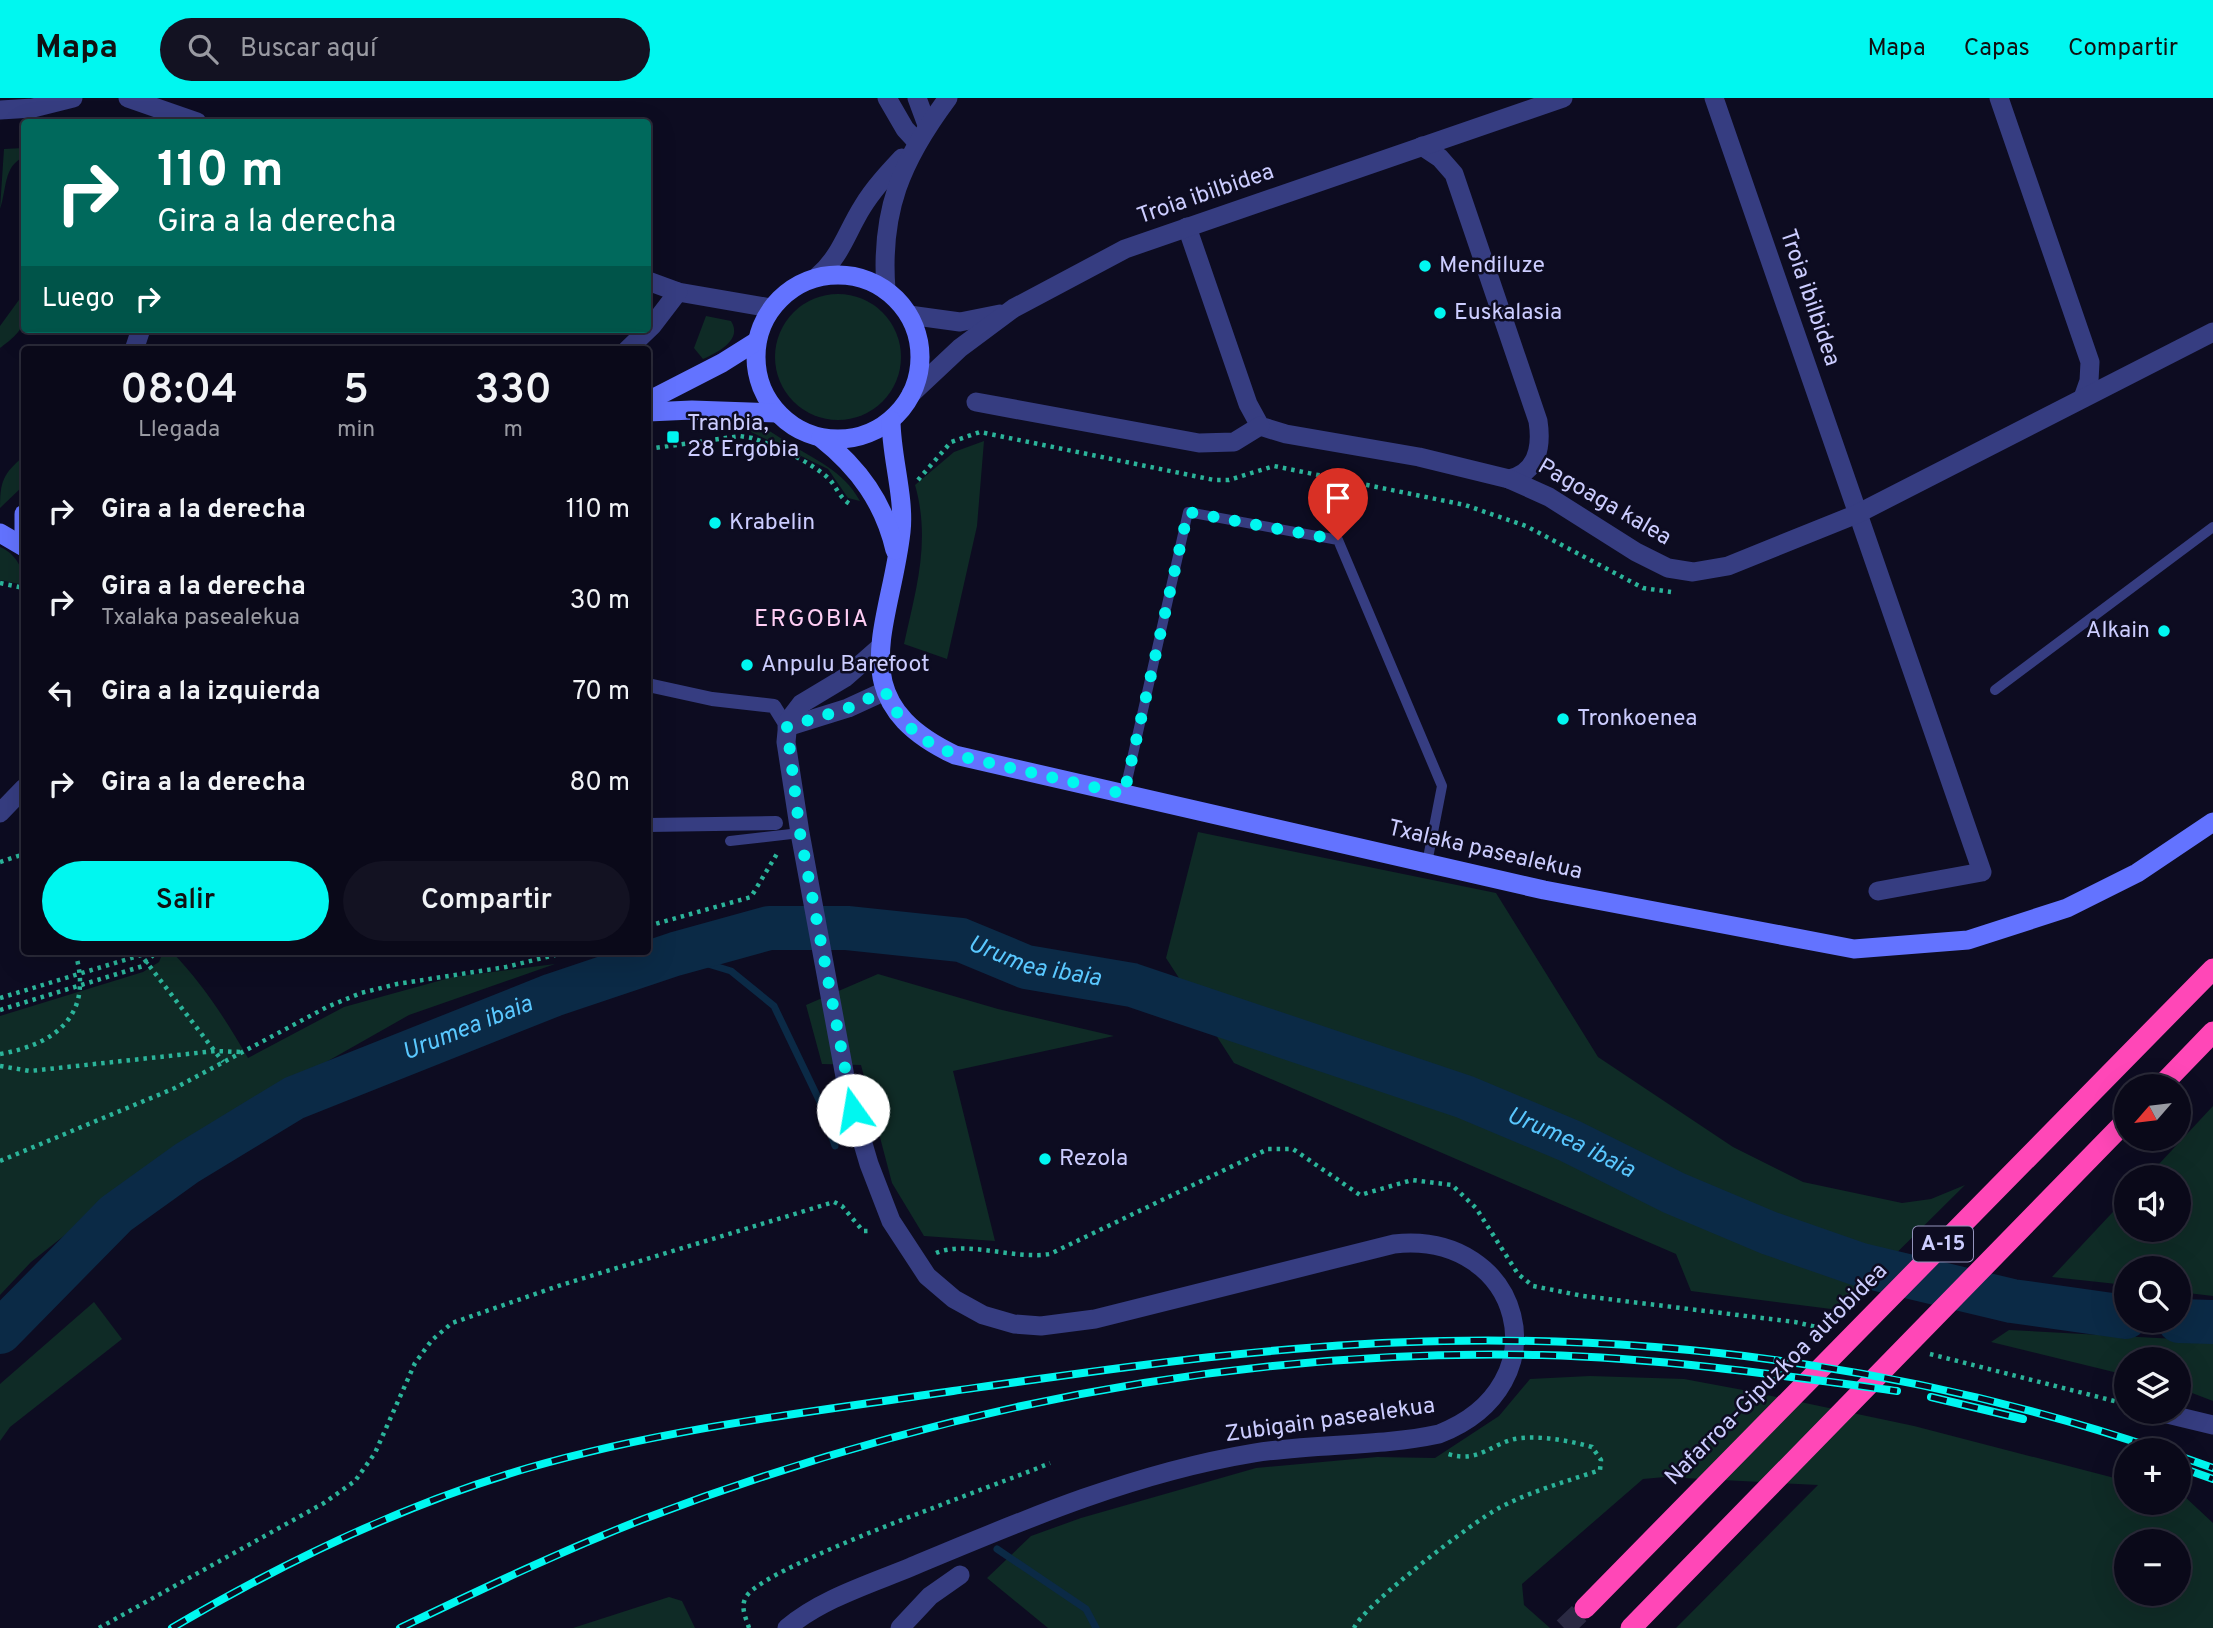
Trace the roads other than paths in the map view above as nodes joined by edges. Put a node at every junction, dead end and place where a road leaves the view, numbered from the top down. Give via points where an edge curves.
1 (73, 98) edge
2 (128, 98) edge
3 (887, 98) edge
4 (917, 98) edge
5 (948, 98) edge
6 (1563, 98) edge
7 (1714, 98) edge
8 (1999, 98) edge
9 (54, 101) edge
10 (0, 110) edge
11 (188, 119) edge
12 (922, 134) junction
13 (1422, 146) junction
14 (1187, 227) junction
15 (818, 276) junction
16 (651, 282) edge
17 (886, 290) junction
18 (678, 292) junction
19 (771, 308) junction
20 (1014, 308) junction
21 (909, 315) junction
22 (651, 327) edge
23 (2213, 332) edge
24 (645, 333) edge
25 (757, 341) junction
26 (631, 346) edge
27 (911, 394) junction
28 (2083, 398) junction
29 (651, 399) edge
30 (976, 402) dead end
31 (651, 412) edge
32 (778, 413) junction
33 (891, 420) junction
34 (1260, 426) junction
35 (820, 437) junction
36 (1509, 479) junction
37 (21, 514) edge
38 (1857, 514) junction
39 (0, 525) edge
40 (2213, 527) edge
41 (0, 533) edge
42 (21, 544) edge
43 (897, 559) junction
44 (880, 647) junction
45 (651, 686) edge
46 (1996, 690) dead end
47 (885, 691) junction
48 (787, 727) junction
49 (21, 792) edge
50 (1124, 794) junction
51 (0, 813) edge
52 (2213, 822) edge
53 (651, 825) edge
54 (790, 834) junction
55 (730, 841) dead end
56 (1427, 863) junction
57 (1878, 891) dead end
58 (2213, 969) edge
59 (2213, 1032) edge
60 (2173, 1074) edge
61 (2114, 1133) edge
62 (2191, 1420) edge
63 (2213, 1425) edge
64 (960, 1576) dead end
65 (1585, 1608) tunnel mouth
66 (787, 1628) edge
67 (900, 1628) edge
68 (1631, 1628) edge

1 - 9 street
2 - 11 street
3 - 12 street via 905,129
4 - 12 street
5 - 12 street
6 - 13 street, Troia ibilbidea
7 - 38 street, Troia ibilbidea
8 - 28 street via 2090,362
9 - 10 street
12 - 15 street via 877,185 838,255
12 - 17 street via 900,176 889,213
13 - 14 street, Troia ibilbidea
13 - 36 street via 1454,174 1538,421 1541,441 1531,467 1523,476
14 - 20 street, Troia ibilbidea via 1103,259
14 - 34 street via 1248,404
15 - 17 main road via 853,275
15 - 19 main road via 784,294
16 - 18 street
17 - 21 main road
18 - 19 street
18 - 22 street
19 - 25 main road
20 - 21 street, Troia ibilbidea via 960,321
20 - 27 street, Troia ibilbidea via 960,348
21 - 27 main road via 920,363
23 - 28 street, Pagoaga kalea
24 - 26 street
25 - 29 main road
25 - 32 main road via 758,380
27 - 33 main road
28 - 38 street, Pagoaga kalea
30 - 34 street via 1199,443 1234,442
31 - 32 main road
32 - 35 main road via 804,432
33 - 35 main road via 858,437
33 - 43 main road, Txalaka pasealekua via 901,500
34 - 36 street, Pagoaga kalea
35 - 43 main road, Txalaka pasealekua via 857,471 876,500
36 - 38 street, Pagoaga kalea via 1549,497 1668,568 1693,572 1728,566
37 - 39 main road
38 - 57 street, Troia ibilbidea via 1982,872
40 - 46 lane
41 - 42 main road
43 - 44 main road, Txalaka pasealekua
44 - 47 main road, Txalaka pasealekua
44 - 48 street via 846,677 801,704
45 - 48 street via 774,706
47 - 48 street
47 - 50 main road, Txalaka pasealekua via 893,708 919,737 955,755
48 - 54 street, Zubigain pasealekua
49 - 51 street
50 - 56 main road, Txalaka pasealekua
50 - 56 lane via 1188,512 1338,540 1442,786
52 - 56 main road, Txalaka pasealekua via 2137,873 2067,908 1968,940 1854,949
53 - 54 street
54 - 55 lane
54 - 66 street, Zubigain pasealekua via 848,1093 869,1164 891,1221 917,1264 969,1308 1001,1322 1041,1326 1094,1319 1404,1243 1440,1246 1482,1267 1503,1295 1515,1348 1502,1387 1486,1406 1450,1429 1427,1436 1252,1453 1140,1478 1073,1500 896,1573 813,1610
58 - 65 highway, Nafarroa-Gipuzkoa autobidea / A-15
59 - 60 highway
61 - 68 highway, A-15
62 - 63 street
64 - 67 street via 930,1596

